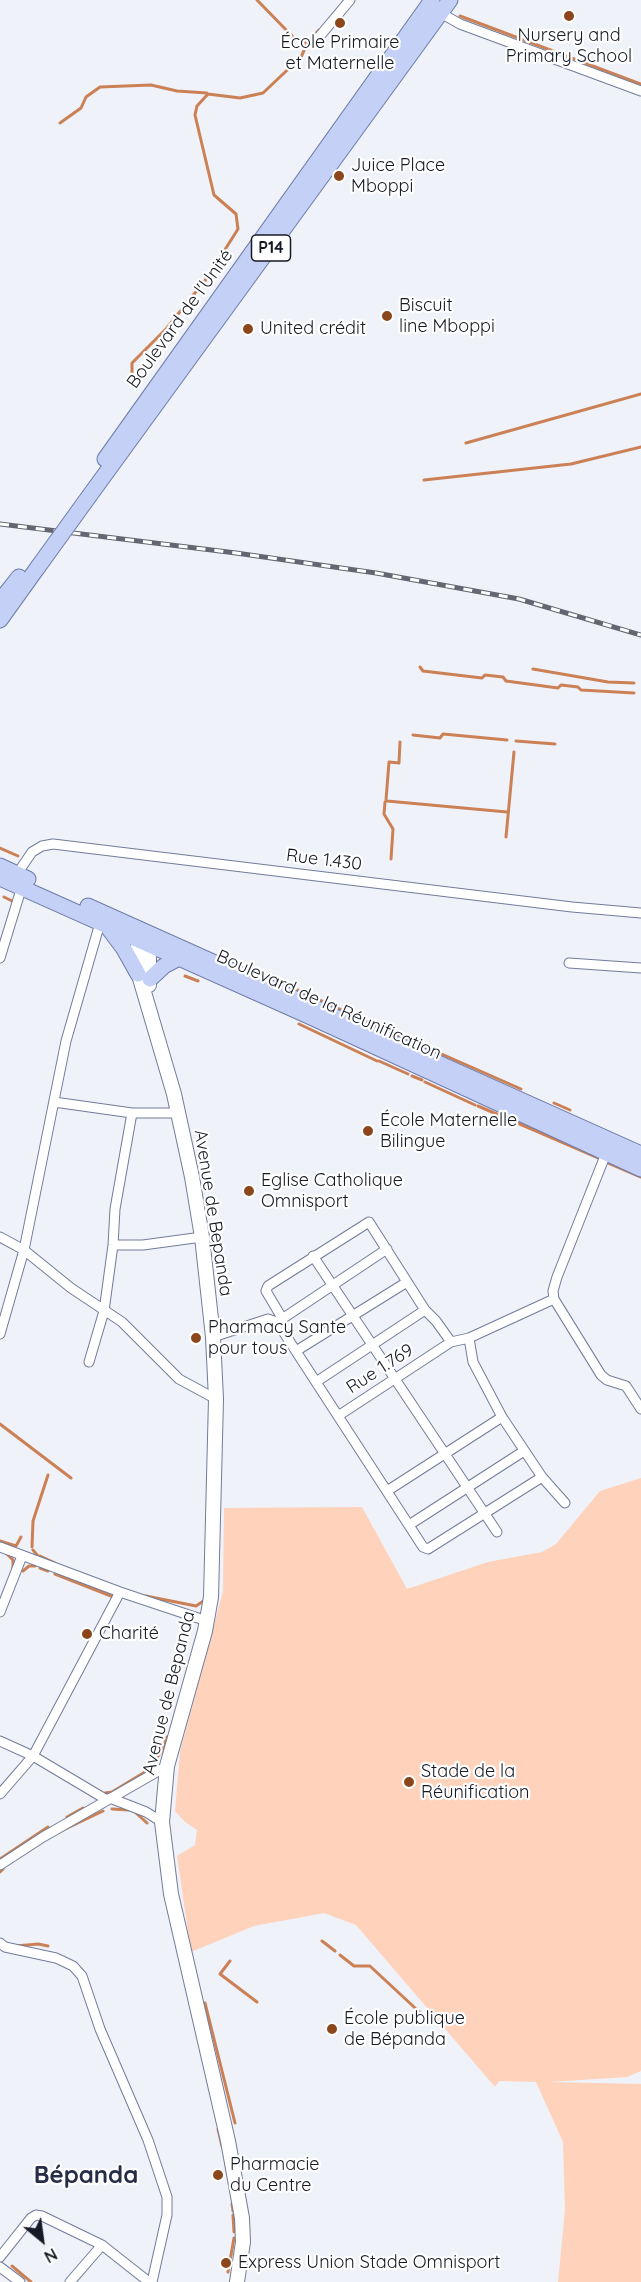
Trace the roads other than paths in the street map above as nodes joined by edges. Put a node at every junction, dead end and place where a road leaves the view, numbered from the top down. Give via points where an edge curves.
1 (350, 0) edge
2 (450, 0) edge
3 (434, 6) edge
4 (319, 37) dead end
5 (641, 91) edge
6 (34, 565) junction
7 (0, 601) edge
8 (0, 620) edge
9 (0, 867) edge
10 (0, 878) edge
11 (21, 880) junction
12 (641, 913) edge
13 (104, 925) junction
14 (145, 937) junction
15 (0, 958) edge
16 (179, 958) junction
17 (569, 963) dead end
18 (641, 968) edge
19 (144, 977) junction
20 (54, 1102) junction
21 (132, 1113) junction
22 (178, 1113) junction
23 (609, 1147) junction
24 (641, 1154) edge
25 (641, 1169) edge
26 (0, 1237) edge
27 (202, 1237) junction
28 (113, 1245) junction
29 (387, 1249) junction
30 (24, 1250) junction
31 (313, 1256) junction
32 (407, 1282) junction
33 (332, 1284) junction
34 (554, 1299) junction
35 (425, 1310) junction
36 (104, 1311) junction
37 (353, 1315) junction
38 (280, 1320) junction
39 (0, 1334) edge
40 (213, 1337) junction
41 (470, 1338) junction
42 (451, 1342) junction
43 (373, 1344) junction
44 (296, 1351) junction
45 (89, 1362) dead end
46 (396, 1378) junction
47 (316, 1382) junction
48 (216, 1399) junction
49 (641, 1409) edge
50 (338, 1416) junction
51 (502, 1417) junction
52 (524, 1451) junction
53 (445, 1453) junction
54 (542, 1477) junction
55 (467, 1486) junction
56 (387, 1491) junction
57 (565, 1503) dead end
58 (485, 1514) junction
59 (409, 1525) junction
60 (497, 1532) dead end
61 (0, 1547) edge
62 (22, 1556) junction
63 (120, 1592) junction
64 (0, 1611) edge
65 (207, 1621) junction
66 (0, 1741) edge
67 (33, 1756) junction
68 (167, 1766) junction
69 (0, 1794) edge
70 (108, 1799) junction
71 (162, 1822) junction
72 (0, 1865) edge
73 (0, 1943) edge
74 (102, 2245) junction
75 (0, 2258) edge
76 (0, 2267) edge
77 (20, 2282) edge
78 (70, 2282) edge
79 (151, 2282) edge
80 (237, 2282) edge

1 - 4 street
2 - 3 main road, Boulevard de l'Unité / P14
3 - 5 street via 460,24
3 - 6 main road, Boulevard de l'Unité / P14, bridge
6 - 7 main road, Boulevard de l'Unité / P14
6 - 8 main road, P14
9 - 11 main road
10 - 11 main road, Boulevard de la Réunification
11 - 12 street, Rue 1.430 via 32,852 53,844
11 - 13 main road, Boulevard de la Réunification
11 - 14 main road
11 - 15 street, Rue 1.430
13 - 14 main road, Boulevard de la Réunification
13 - 19 main road
13 - 20 street via 75,1005
14 - 16 main road, Boulevard de la Réunification
14 - 19 main road, Avenue de Bepanda via 136,957
14 - 23 main road
16 - 19 main road
16 - 23 main road, Boulevard de la Réunification
17 - 18 street
19 - 22 main road, Avenue de Bepanda via 147,1002
20 - 21 street
20 - 30 street
21 - 22 street
21 - 28 street via 116,1199
22 - 27 main road, Avenue de Bepanda
23 - 24 main road
23 - 25 main road, Boulevard de la Réunification
23 - 34 street via 557,1276
26 - 30 street
27 - 28 street
27 - 40 main road, Avenue de Bepanda
28 - 36 street
29 - 31 street via 369,1222
29 - 32 street
29 - 33 street
30 - 36 street
30 - 39 street
31 - 33 street
31 - 38 street via 266,1288
32 - 35 street
32 - 37 street
33 - 37 street
33 - 38 street
34 - 41 street, Rue 1.769
34 - 49 street via 601,1375 626,1386
35 - 42 street
35 - 43 street
36 - 45 street
36 - 48 street via 130,1329 179,1379
37 - 43 street
37 - 44 street
38 - 40 street via 268,1318
38 - 44 street
40 - 48 main road, Avenue de Bepanda
41 - 42 street, Rue 1.769
41 - 51 street via 473,1362
42 - 46 street, Rue 1.769
43 - 46 street
43 - 47 street
44 - 47 street
46 - 50 street, Rue 1.769
46 - 53 street
47 - 50 street
48 - 65 main road, Avenue de Bepanda via 211,1597
50 - 56 street, Rue 1.769
51 - 52 street
51 - 53 street
52 - 54 street
52 - 55 street
53 - 55 street
53 - 56 street
54 - 57 street
54 - 58 street
55 - 58 street
55 - 59 street
56 - 59 street, Rue 1.769
58 - 59 street, Rue 1.769 via 428,1549
58 - 60 street
61 - 62 street
62 - 63 street
62 - 64 street
63 - 65 street
63 - 67 street
65 - 68 main road, Avenue de Bepanda
66 - 67 street
67 - 69 street
67 - 70 street
68 - 70 street
68 - 71 main road, Avenue de Bepanda
70 - 71 street
70 - 72 street
71 - 80 main road, Avenue de Bepanda via 171,1894 242,2218
73 - 79 street via 56,1958 73,1966 82,1976 167,2197 167,2215
74 - 75 street via 36,2215
74 - 78 street
74 - 79 street
76 - 77 street

